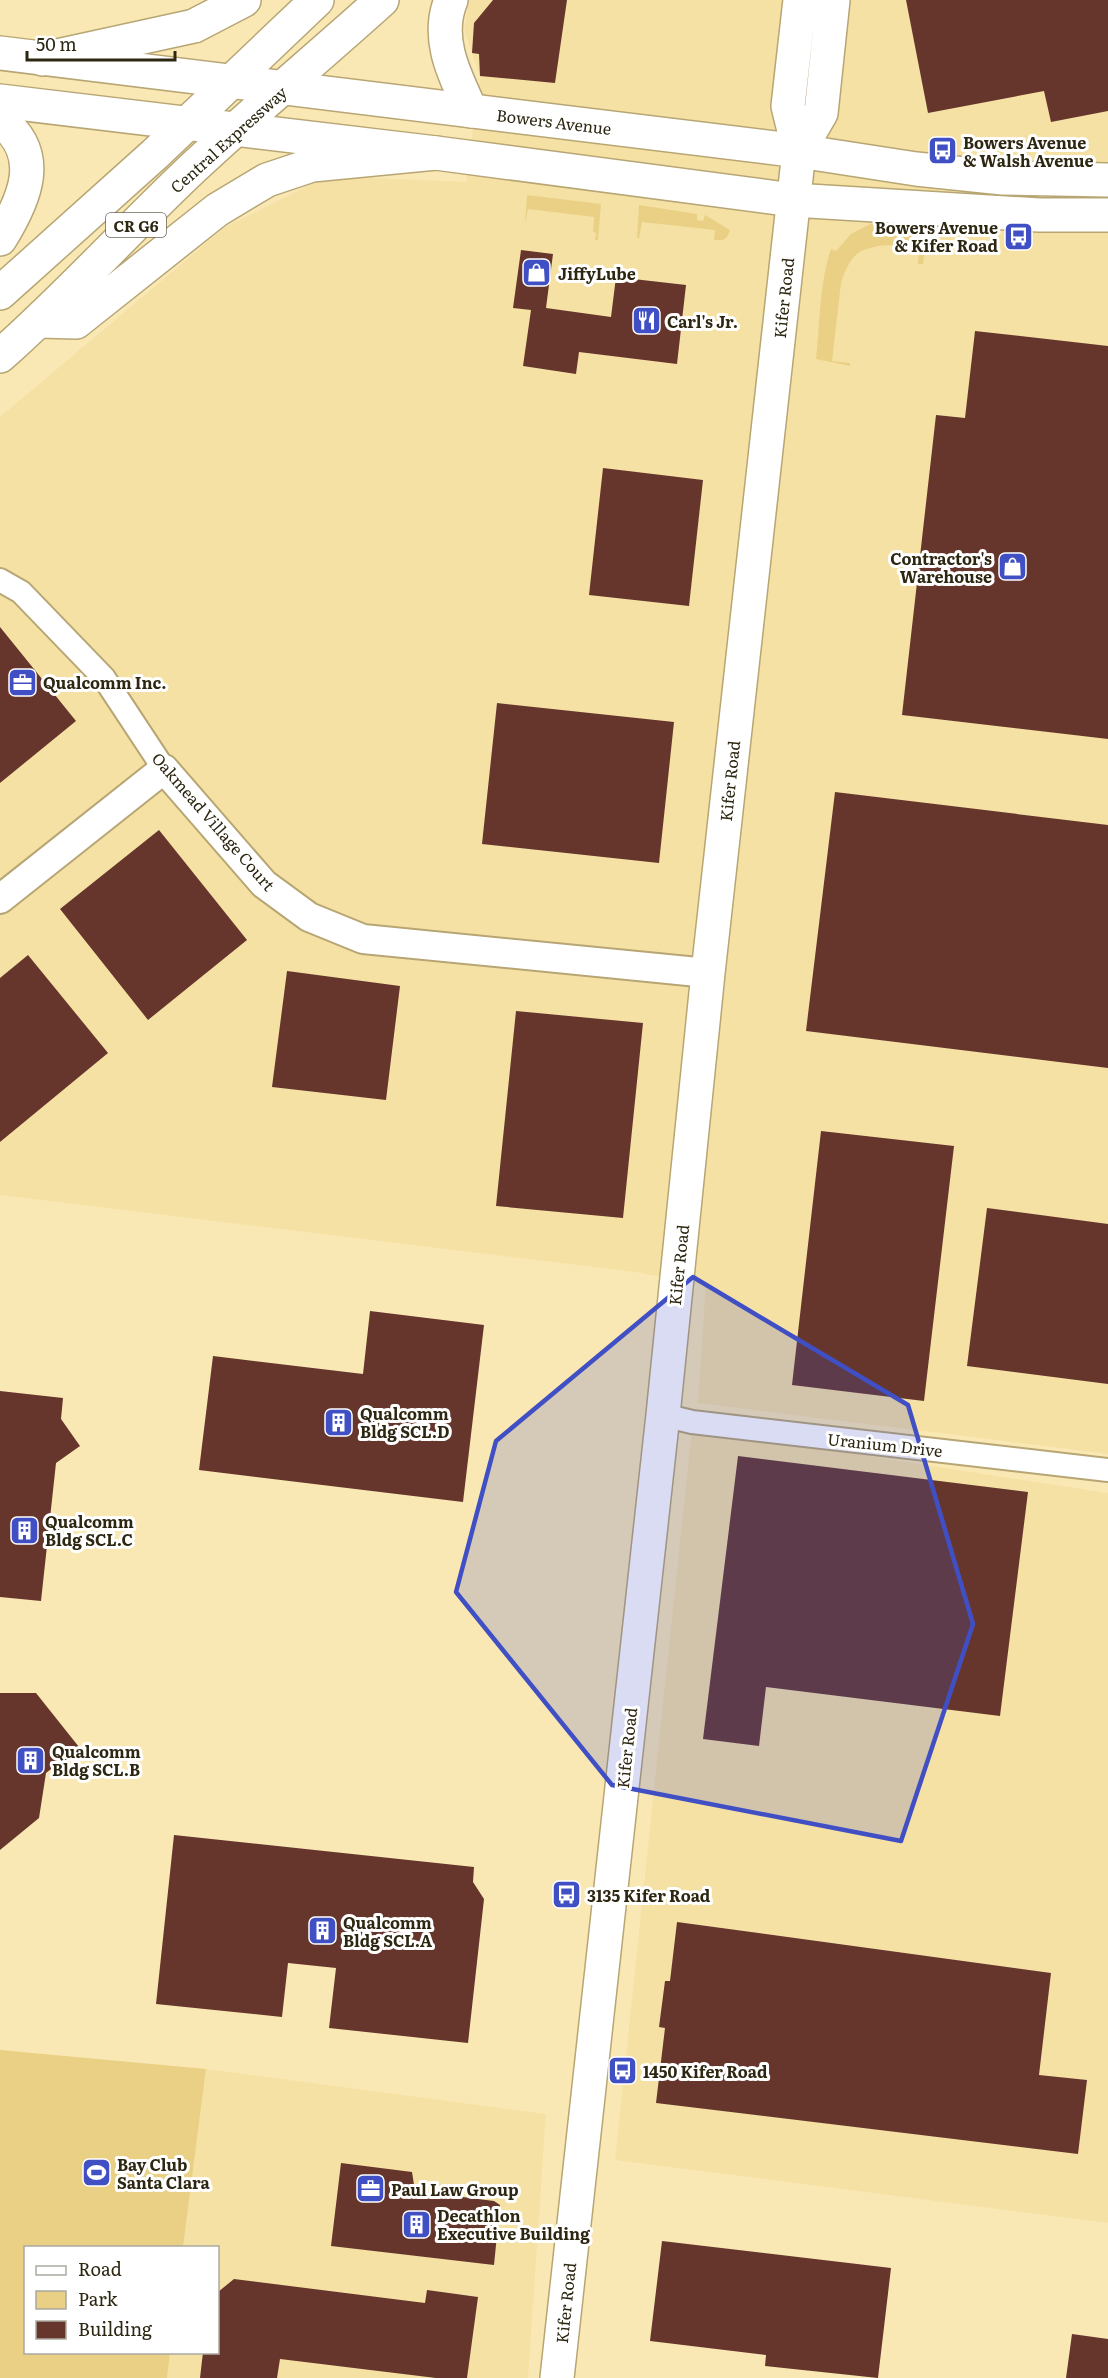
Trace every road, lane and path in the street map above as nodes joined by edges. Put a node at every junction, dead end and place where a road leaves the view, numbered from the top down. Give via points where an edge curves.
1 (244, 0) edge
2 (317, 0) edge
3 (382, 0) edge
4 (452, 0) edge
5 (800, 0) edge
6 (833, 0) edge
7 (0, 53) edge
8 (44, 59) junction
9 (232, 81) junction
10 (283, 88) junction
11 (0, 101) edge
12 (471, 111) junction
13 (0, 120) edge
14 (186, 124) junction
15 (233, 130) junction
16 (799, 151) junction
17 (436, 153) junction
18 (1108, 180) edge
19 (793, 200) junction
20 (1108, 215) edge
21 (0, 239) edge
22 (0, 293) edge
23 (40, 321) junction
24 (0, 356) edge
25 (0, 580) edge
26 (164, 769) junction
27 (0, 900) edge
28 (708, 973) junction
29 (663, 1415) junction
30 (1108, 1470) edge
31 (557, 2378) edge

1 - 8 main road via 194,26
2 - 9 main road, CR G6
3 - 10 main road, Central Expressway / CR G6
4 - 12 main road via 444,33 451,66
5 - 16 main road via 788,106
6 - 16 main road via 821,112
7 - 8 main road, Bowers Avenue
8 - 9 main road, Bowers Avenue
9 - 10 main road, Bowers Avenue
9 - 14 main road, CR G6
10 - 12 main road, Bowers Avenue
10 - 15 main road, Central Expressway / CR G6
11 - 14 main road
12 - 16 main road, Bowers Avenue
13 - 21 main road via 17,134 27,159 23,194
14 - 15 main road
14 - 22 main road, CR G6
15 - 17 main road
15 - 23 main road, Central Expressway / CR G6
16 - 18 main road, Bowers Avenue via 916,170
16 - 19 main road, Kifer Road
17 - 19 main road
17 - 23 main road via 312,165 267,180 217,210 76,322
19 - 20 main road via 1039,215
19 - 28 main road, Kifer Road
23 - 24 main road, Central Expressway / CR G6
25 - 26 street, Oakmead Village Court via 21,592 104,678
26 - 27 street
26 - 28 street, Oakmead Village Court via 264,884 309,917 363,939
28 - 29 main road, Kifer Road
29 - 30 street, Uranium Drive via 692,1422
29 - 31 main road, Kifer Road

